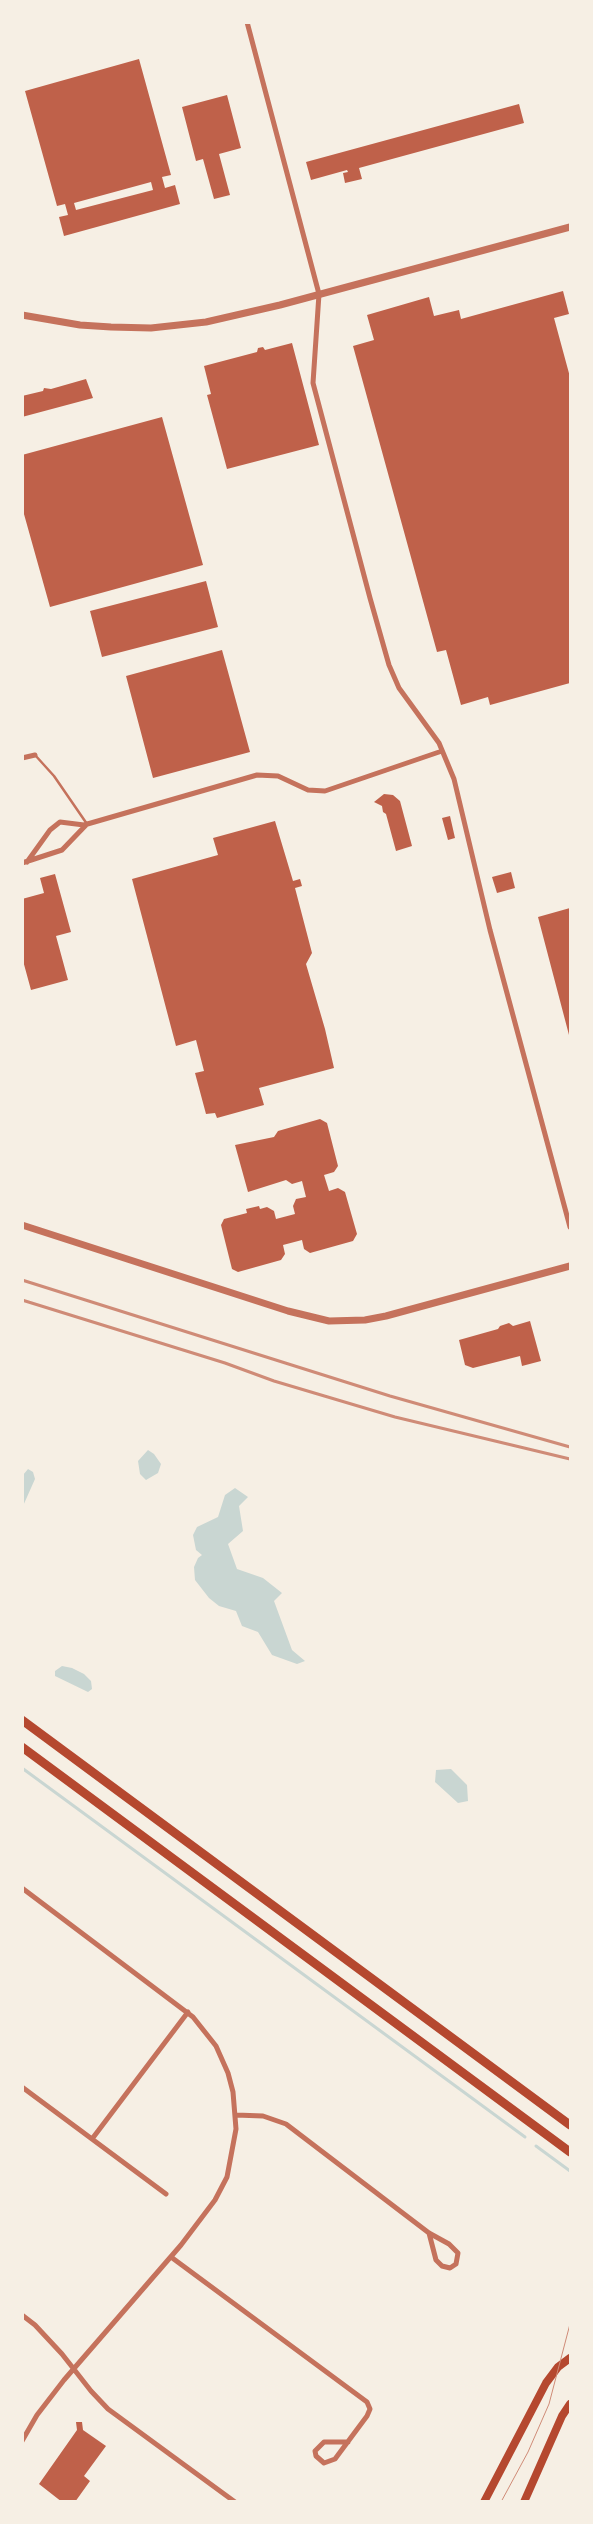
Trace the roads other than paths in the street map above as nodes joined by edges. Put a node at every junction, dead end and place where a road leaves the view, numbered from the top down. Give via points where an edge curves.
1 (246, 22) edge
2 (570, 226) edge
3 (319, 294) junction
4 (22, 315) edge
5 (442, 750) junction
6 (35, 755) joint
7 (22, 758) edge
8 (87, 824) junction
9 (25, 863) edge
10 (22, 1225) edge
11 (570, 1227) edge
12 (570, 1266) edge
13 (22, 1720) edge
14 (22, 1747) edge
15 (22, 1888) edge
16 (188, 2012) junction
17 (22, 2087) edge
18 (236, 2115) junction
19 (570, 2125) edge
20 (92, 2139) junction
21 (570, 2152) edge
22 (166, 2194) dead end
23 (429, 2233) junction
24 (171, 2257) junction
25 (22, 2315) edge
26 (570, 2359) edge
27 (74, 2369) junction
28 (570, 2404) edge
29 (22, 2441) edge
30 (348, 2442) junction
31 (235, 2502) edge
32 (484, 2502) edge
33 (524, 2502) edge

1 - 3 street
2 - 3 street
3 - 4 street via 226,318 151,328 80,325
3 - 5 street via 313,382 370,598 399,688
5 - 8 street via 325,791 308,790 278,776 257,775
5 - 11 street via 454,779 492,938
6 - 7 street
6 - 8 lane via 54,776
8 - 9 street via 62,850
8 - 9 street via 56,824
10 - 12 street via 288,1311 329,1321 386,1316
13 - 19 highway
14 - 21 highway
15 - 16 street
16 - 18 street via 216,2046 228,2073
16 - 20 street
17 - 20 street
18 - 23 street via 263,2116 286,2124
18 - 24 street via 227,2178 215,2200
20 - 22 street
23 - 23 street via 436,2260 450,2268 456,2264 458,2253
24 - 27 street
24 - 30 street via 367,2402 370,2409 367,2416
25 - 27 street
26 - 32 main road via 558,2367 546,2383
27 - 29 street via 49,2399
27 - 31 street via 108,2409
28 - 33 main road
30 - 30 street via 324,2442 315,2451 316,2456 324,2463 330,2462

